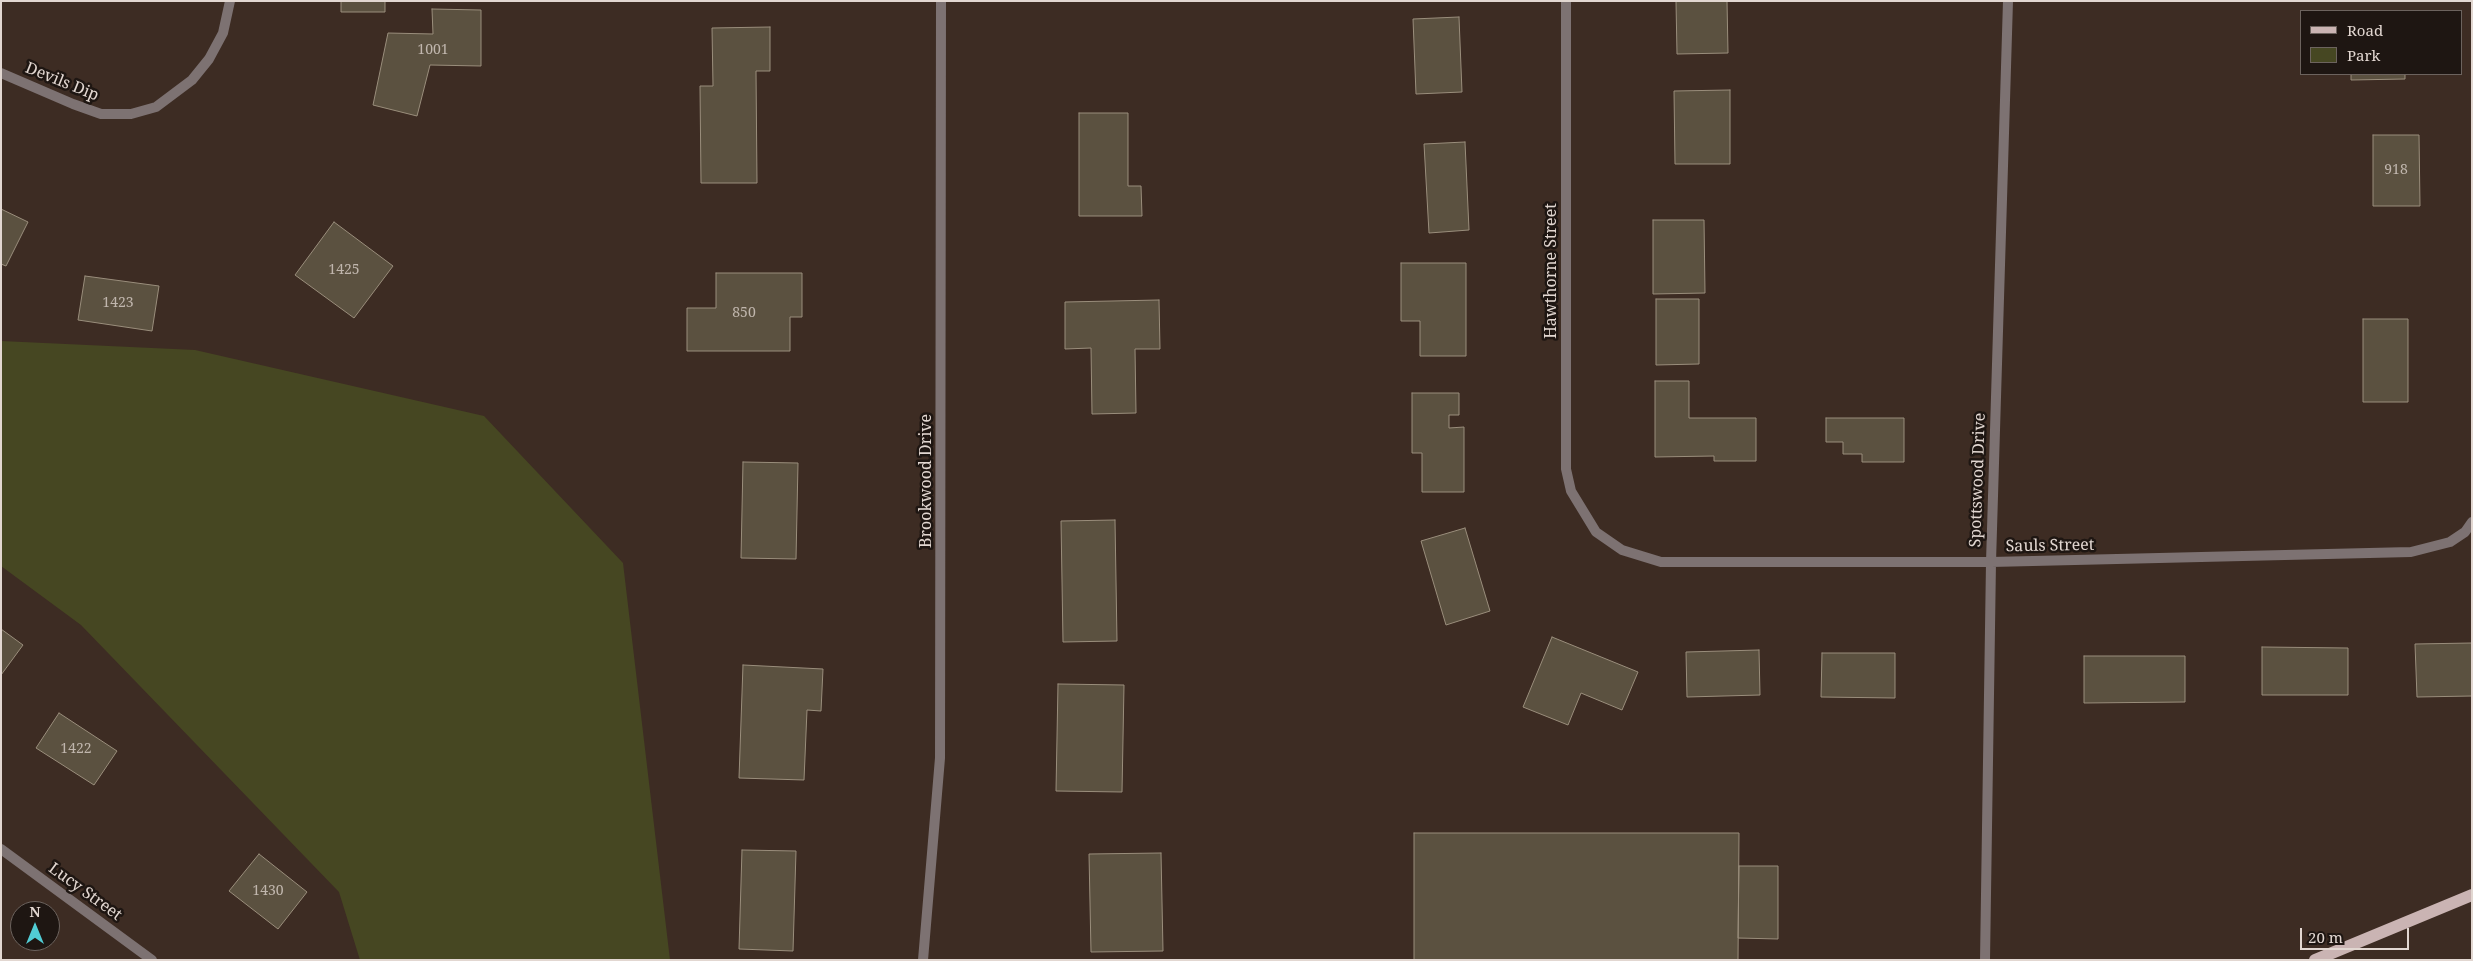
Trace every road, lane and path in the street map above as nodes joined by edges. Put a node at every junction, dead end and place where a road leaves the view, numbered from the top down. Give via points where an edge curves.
1 (230, 1) edge
2 (941, 1) edge
3 (1566, 1) edge
4 (2008, 1) edge
5 (1, 73) edge
6 (2472, 522) edge
7 (1596, 532) joint
8 (1991, 562) junction
9 (1, 849) edge
10 (2472, 895) edge
11 (152, 960) edge
12 (922, 960) edge
13 (1985, 960) edge
14 (2315, 960) edge

1 - 5 street, Devils Dip via 223,33 209,58 192,80 156,107 131,114 101,114
2 - 12 street, Brookwood Drive via 940,758
3 - 7 street, Hawthorne Street via 1566,469 1571,491
4 - 8 street, Spottswood Drive
6 - 8 street, Sauls Street via 2465,532 2450,542 2410,552
7 - 8 street, Sauls Street via 1622,550 1661,562
8 - 13 street, Spottswood Drive
9 - 11 street, Lucy Street
10 - 14 main road

